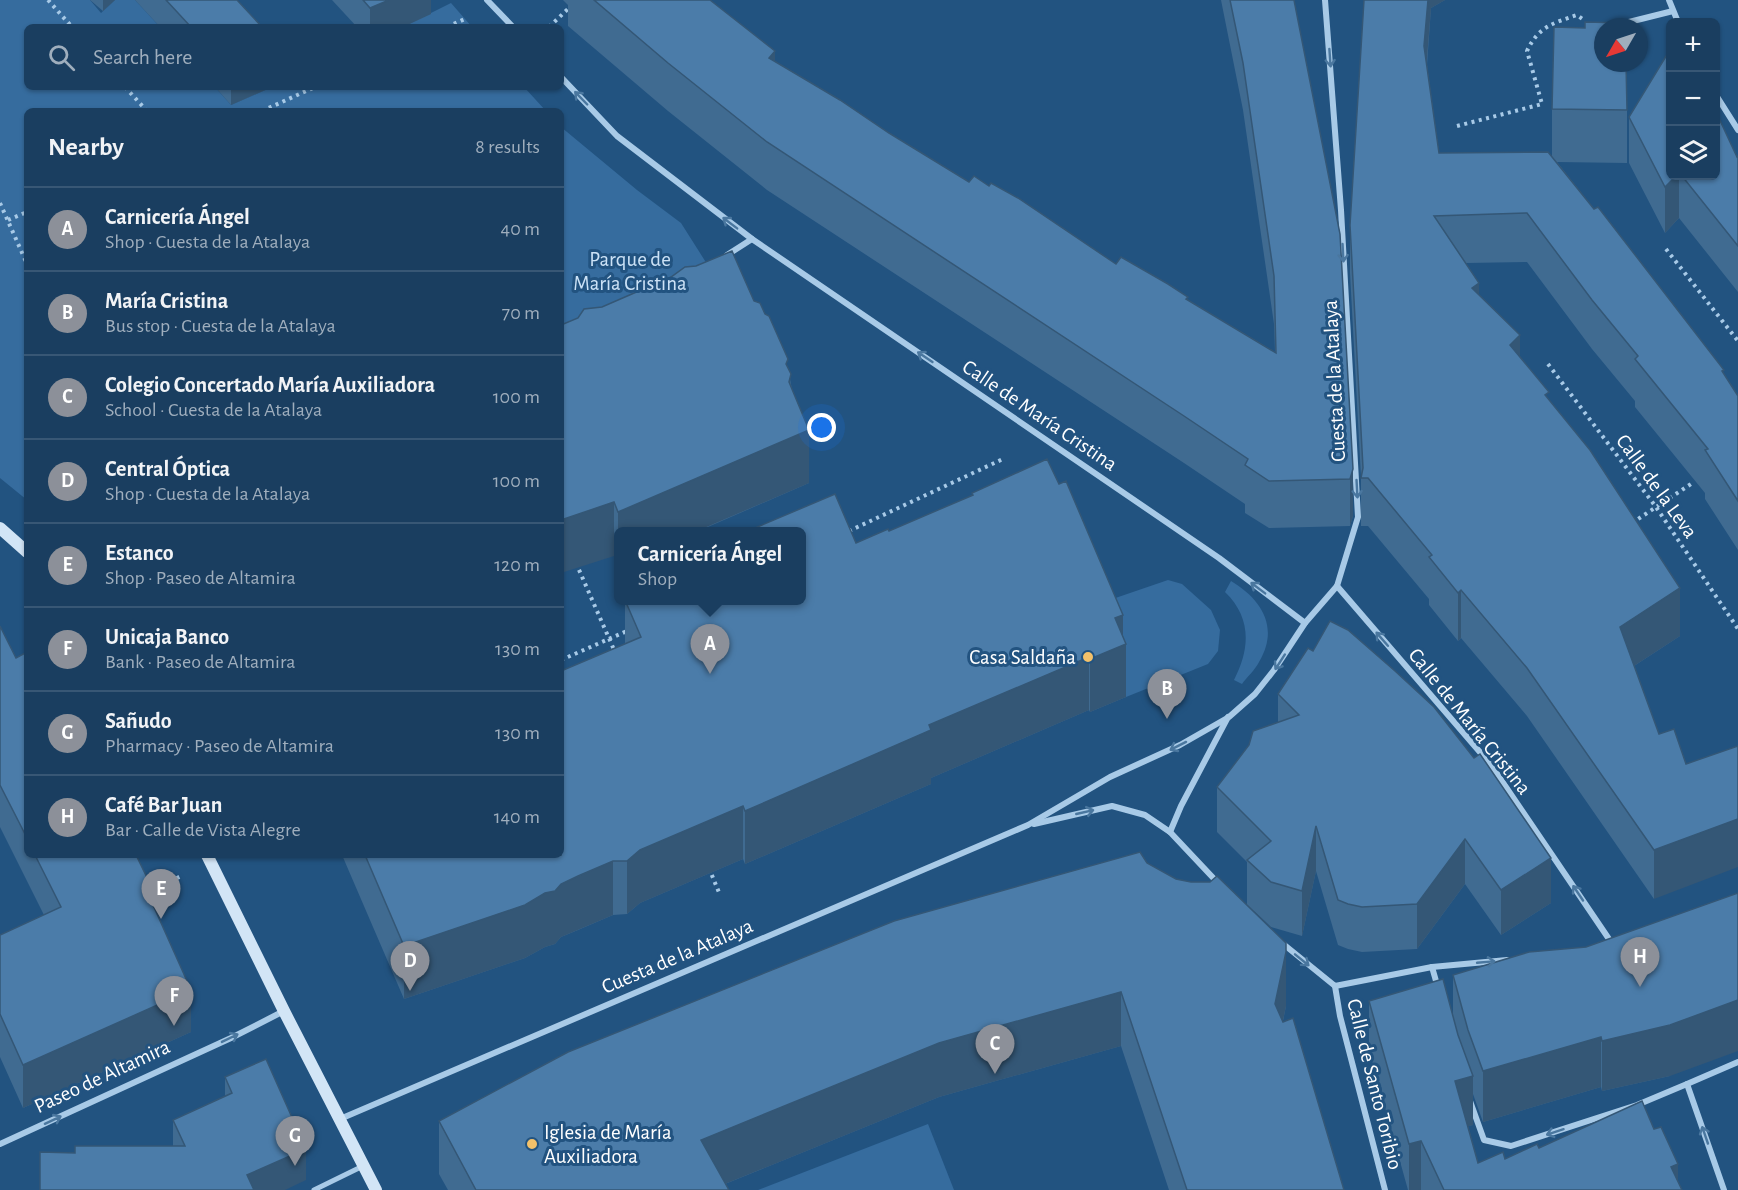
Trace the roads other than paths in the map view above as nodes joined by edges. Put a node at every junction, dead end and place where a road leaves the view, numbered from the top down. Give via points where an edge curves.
1 (487, 0) edge
2 (1325, 0) edge
3 (1669, 0) edge
4 (1673, 11) junction
5 (1645, 18) edge
6 (1676, 18) edge
7 (510, 24) edge
8 (564, 80) edge
9 (1720, 101) edge
10 (1738, 130) edge
11 (752, 239) junction
12 (723, 258) edge
13 (0, 528) edge
14 (24, 549) edge
15 (1337, 586) junction
16 (1305, 623) junction
17 (1229, 717) junction
18 (1028, 825) junction
19 (1170, 832) junction
20 (209, 858) edge
21 (1224, 890) edge
22 (1274, 936) edge
23 (1619, 940) edge
24 (1611, 942) junction
25 (1600, 945) edge
26 (1512, 960) edge
27 (1432, 967) junction
28 (1335, 986) junction
29 (1440, 999) edge
30 (284, 1011) junction
31 (1738, 1062) edge
32 (1688, 1084) junction
33 (1466, 1091) edge
34 (340, 1119) junction
35 (0, 1144) edge
36 (364, 1166) junction
37 (314, 1190) edge
38 (376, 1190) edge
39 (1385, 1190) edge
40 (1724, 1190) edge

1 - 7 street
2 -> 15 street, Cuesta de la Atalaya via 1358,517
3 - 4 street
4 - 5 street
4 - 6 street
11 -> 8 street, Calle de María Cristina via 617,136
9 - 10 street
11 - 12 street
16 -> 11 street, Calle de María Cristina via 1219,558
13 - 14 main road
15 - 16 street, Cuesta de la Atalaya
24 -> 15 street, Calle de María Cristina via 1491,765
16 -> 17 street, Cuesta de la Atalaya via 1262,686
17 -> 18 street, Cuesta de la Atalaya via 1110,777
17 - 19 street, Cuesta de la Atalaya
18 -> 19 street, Cuesta de la Atalaya via 1112,806 1145,815
18 - 34 street, Cuesta de la Atalaya
19 - 21 street
20 - 30 main road
22 -> 28 street
23 - 24 street
24 - 25 street
27 -> 26 street
27 - 28 street
27 - 29 street
28 - 39 street, Calle de Santo Toribio via 1342,1028
30 - 34 main road
35 -> 30 street, Paseo de Altamira
31 - 32 street
32 -> 33 street via 1511,1146 1484,1140
40 -> 32 street
34 - 36 main road
36 - 37 street
36 - 38 main road

